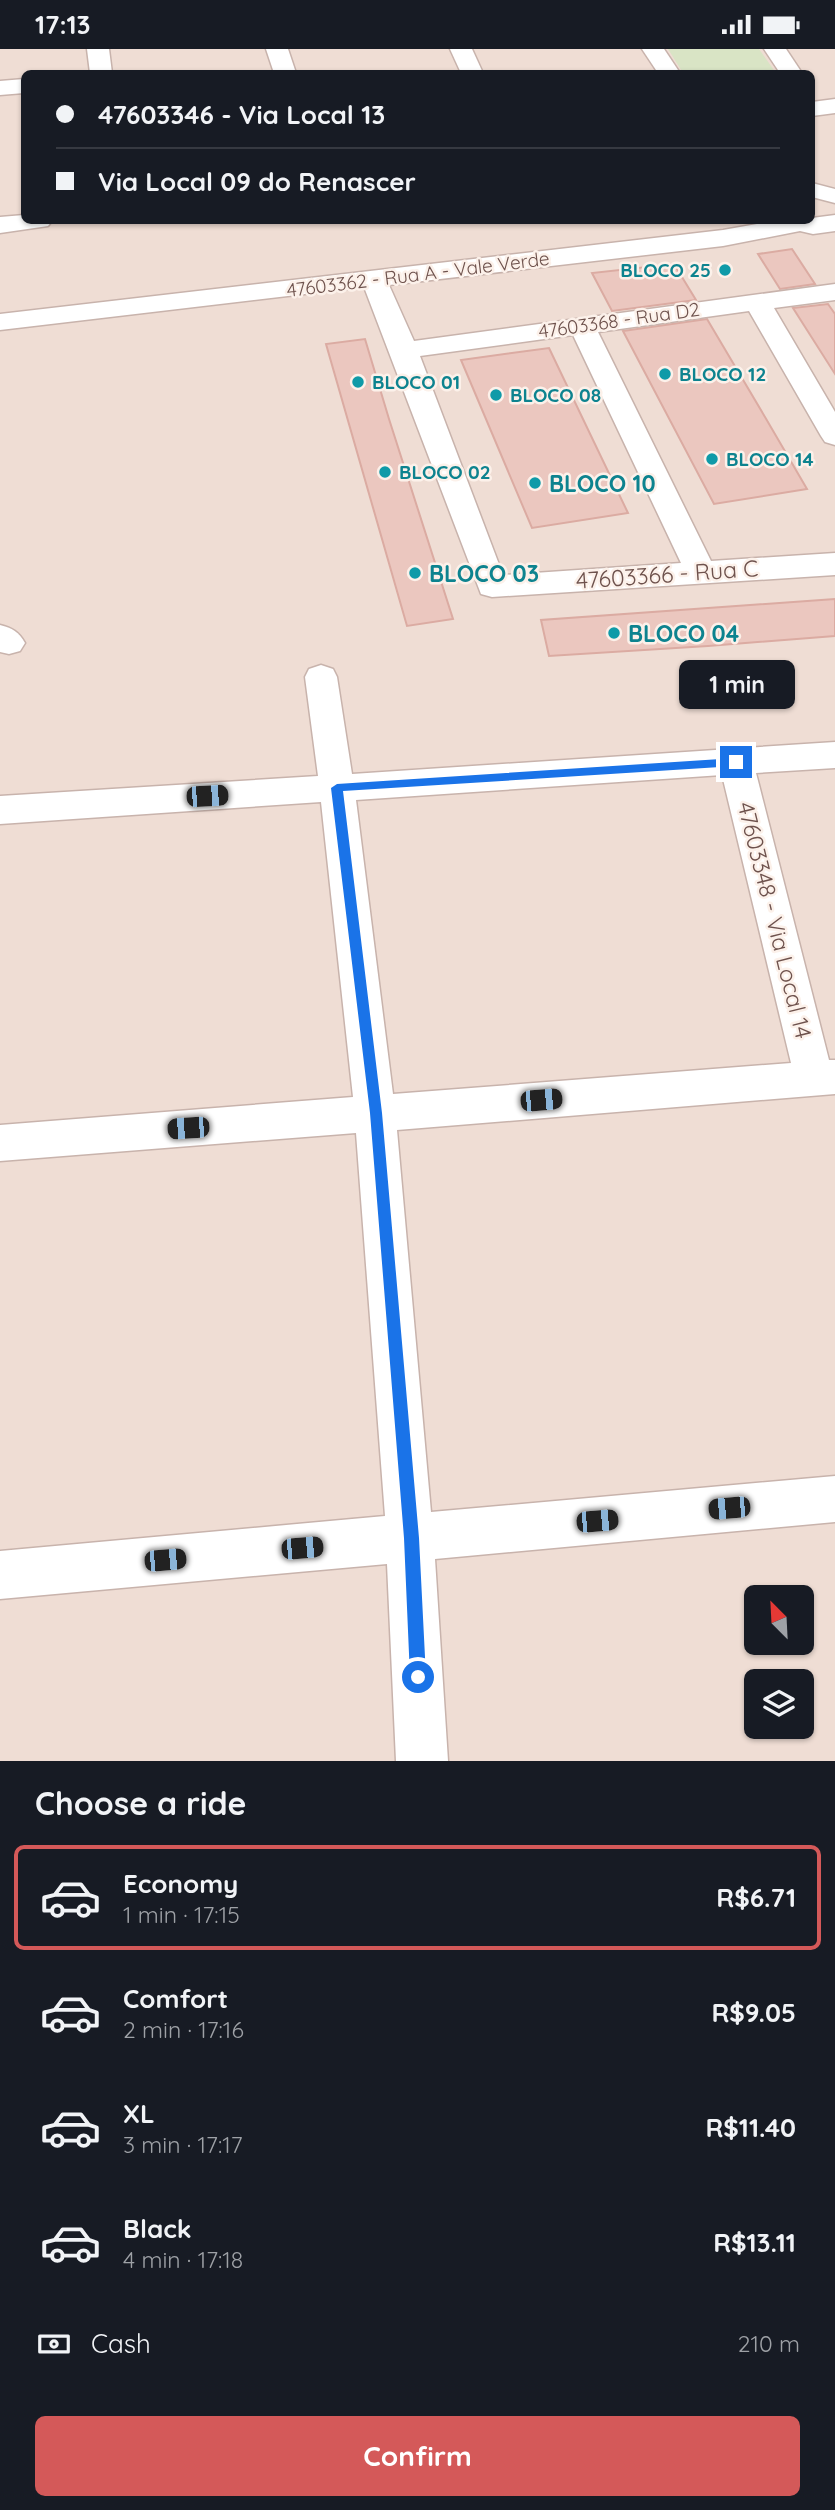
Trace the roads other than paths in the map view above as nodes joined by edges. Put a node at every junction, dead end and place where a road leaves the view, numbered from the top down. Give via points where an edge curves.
1 (98, 49) edge
2 (277, 49) edge
3 (461, 49) edge
4 (653, 49) edge
5 (775, 49) edge
6 (101, 70) edge
7 (284, 70) edge
8 (471, 70) edge
9 (667, 70) edge
10 (789, 70) edge
11 (21, 86) edge
12 (0, 88) edge
13 (815, 191) edge
14 (835, 196) edge
15 (21, 223) edge
16 (835, 223) edge
17 (738, 224) edge
18 (774, 224) edge
19 (805, 224) edge
20 (0, 225) edge
21 (717, 229) edge
22 (374, 279) junction
23 (835, 292) edge
24 (757, 302) junction
25 (0, 315) edge
26 (0, 322) edge
27 (581, 325) junction
28 (404, 350) junction
29 (835, 436) edge
30 (835, 564) edge
31 (701, 572) junction
32 (321, 677) dead end
33 (835, 755) edge
34 (736, 762) junction
35 (337, 788) junction
36 (0, 810) edge
37 (825, 1077) edge
38 (376, 1113) junction
39 (0, 1143) edge
40 (835, 1499) edge
41 (412, 1538) junction
42 (0, 1575) edge
43 (422, 1761) edge

1 - 6 street
2 - 7 street
3 - 8 street
4 - 9 street
5 - 10 street
11 - 12 street
13 - 14 street
15 - 20 street
16 - 19 street, 47603362 - Rua A - Vale Verde
17 - 21 street
18 - 21 street, 47603362 - Rua A - Vale Verde
21 - 22 street, 47603362 - Rua A - Vale Verde
21 - 25 street
22 - 26 street, 47603362 - Rua A - Vale Verde
22 - 28 street, 47603366 - Rua C
23 - 24 street, 47603368 - Rua D2
24 - 27 street, 47603368 - Rua D2
24 - 29 street
27 - 28 street, 47603368 - Rua D2
27 - 31 street
28 - 31 street, 47603366 - Rua C via 492,586
30 - 31 street, 47603366 - Rua C
32 - 35 street
33 - 34 street
34 - 35 street
34 - 37 street, 47603348 - Via Local 14
35 - 36 street
35 - 38 street
37 - 38 street
38 - 39 street
38 - 41 street
40 - 41 street
41 - 42 street
41 - 43 street

